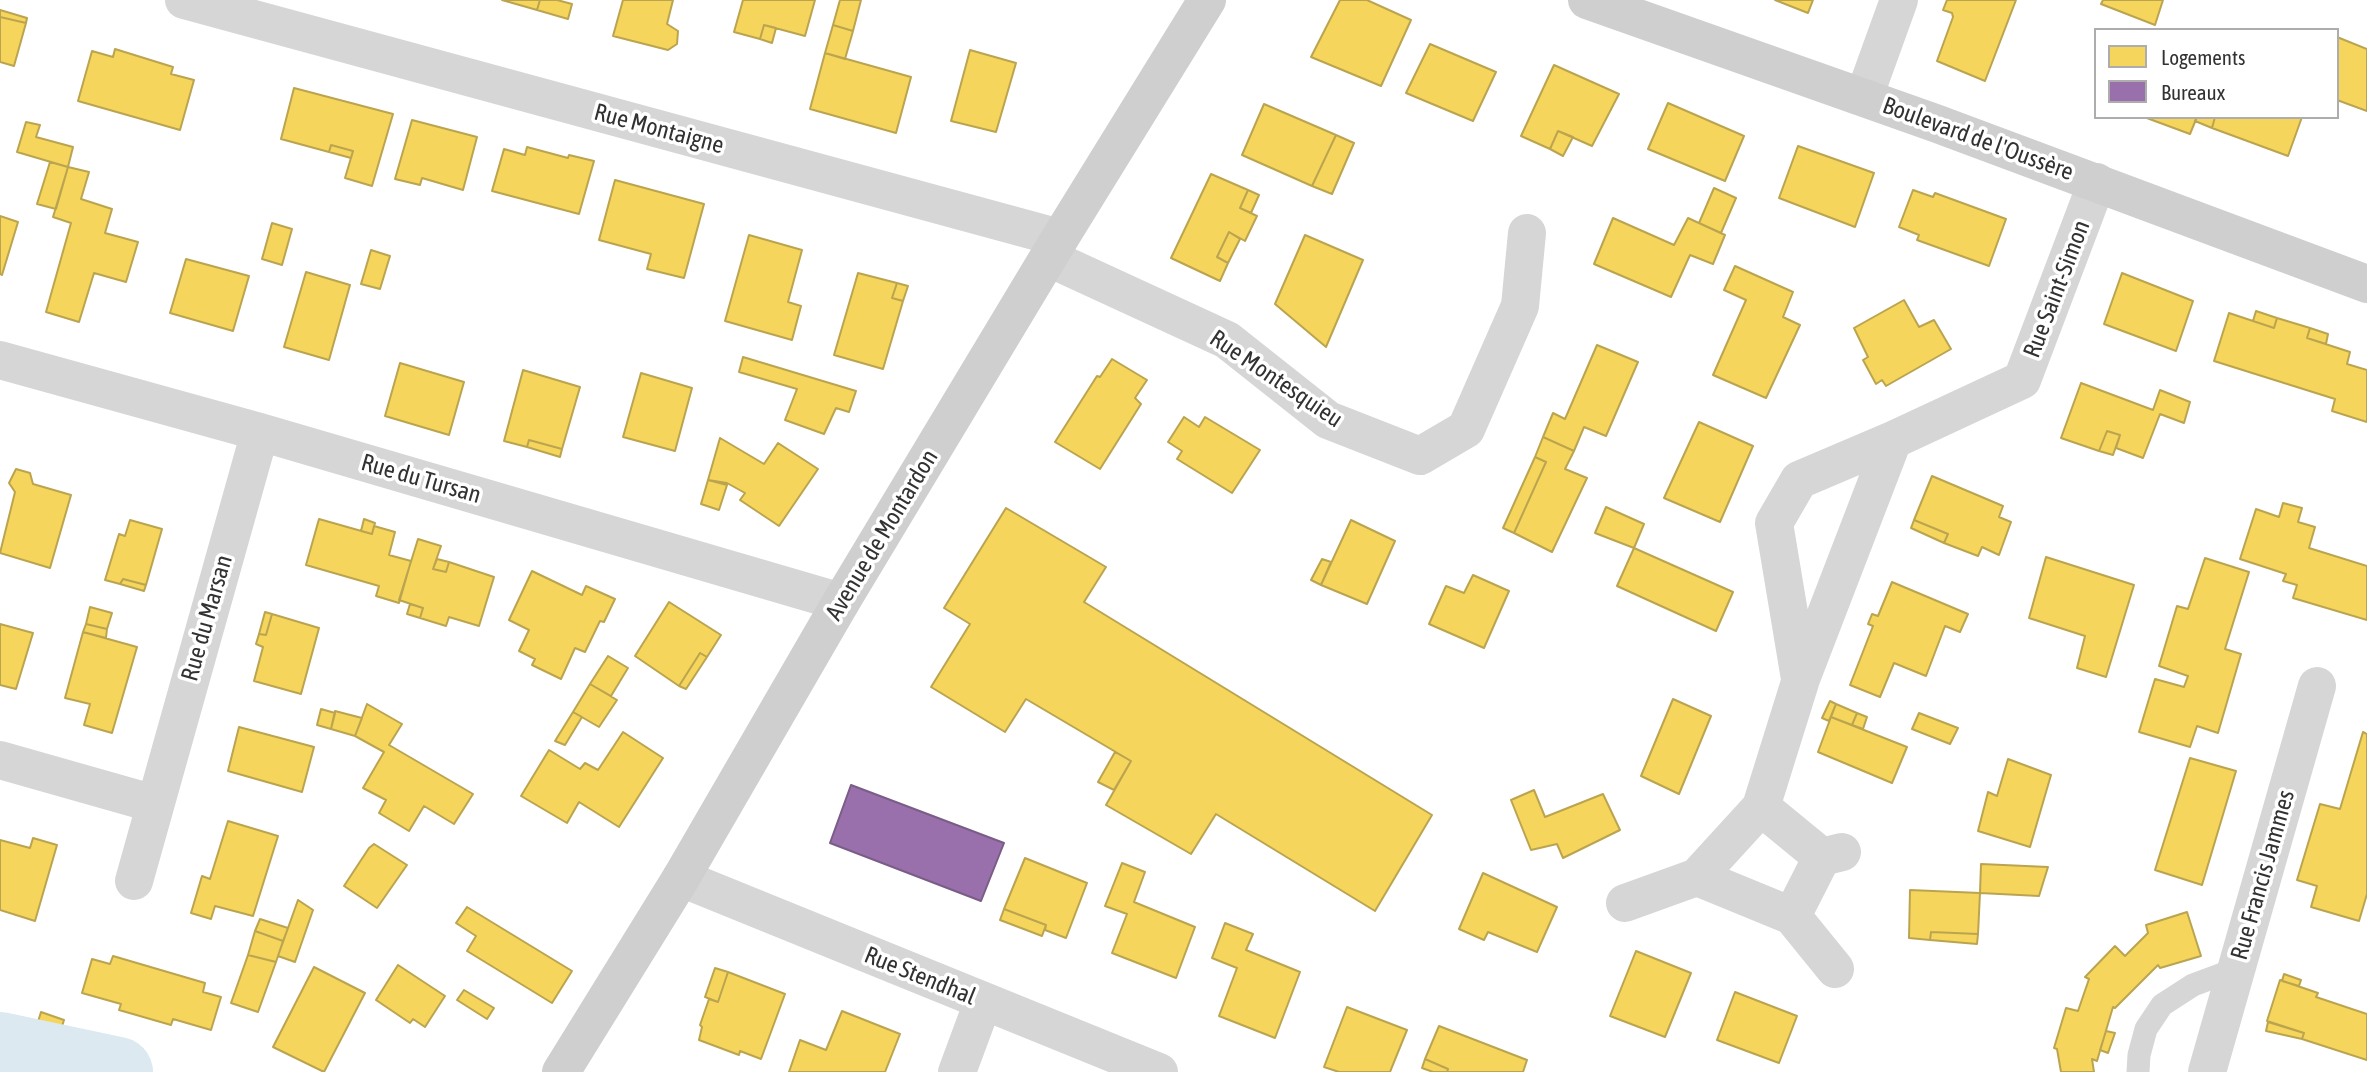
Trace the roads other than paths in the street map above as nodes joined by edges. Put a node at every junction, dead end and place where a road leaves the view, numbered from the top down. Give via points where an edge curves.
1 (184, 0) edge
2 (1208, 0) edge
3 (1587, 0) edge
4 (1899, 0) edge
5 (247, 10) edge
6 (1864, 97) junction
7 (2097, 182) junction
8 (1527, 233) dead end
9 (1055, 248) junction
10 (2367, 284) edge
11 (0, 360) edge
12 (260, 432) junction
13 (1893, 440) junction
14 (841, 601) junction
15 (1801, 679) junction
16 (2318, 686) dead end
17 (0, 760) edge
18 (155, 804) junction
19 (1761, 807) junction
20 (1697, 877) junction
21 (681, 878) junction
22 (134, 881) dead end
23 (1625, 902) dead end
24 (1792, 916) junction
25 (1835, 969) dead end
26 (2236, 969) junction
27 (983, 1002) junction
28 (2216, 1070) edge
29 (561, 1072) edge
30 (957, 1072) edge
31 (1159, 1072) edge
32 (2138, 1072) edge

1 - 5 street, Rue Montaigne
2 - 9 street, Avenue de Montardon
3 - 6 street, Boulevard de l'Oussère
4 - 6 street
5 - 9 street, Rue Montaigne
6 - 7 street, Boulevard de l'Oussère
7 - 10 street, Boulevard de l'Oussère
7 - 13 street, Rue Saint-Simon via 2022,380
8 - 9 street, Rue Montesquieu via 1520,306 1466,429 1420,456 1328,420 1227,340
9 - 14 street, Avenue de Montardon
11 - 12 street, Rue du Tursan
12 - 14 street, Rue du Tursan
12 - 18 street, Rue du Marsan
13 - 15 street, Rue Saint-Simon
13 - 15 street, Rue Saint-Simon via 1799,480 1774,523
14 - 21 street, Avenue de Montardon
15 - 19 street, Rue Saint-Simon
16 - 26 street, Rue Francis Jammes
17 - 18 street
18 - 22 street, Rue du Marsan
19 - 20 street, Rue Saint-Simon
19 - 24 street via 1832,854
20 - 23 street, Rue Saint-Simon
20 - 24 street
21 - 27 street, Rue Stendhal
21 - 29 street, Avenue de Montardon
24 - 25 street
26 - 28 street, Rue Francis Jammes
26 - 32 lane via 2193,985 2162,1005 2146,1029
27 - 30 street
27 - 31 street, Rue Stendhal

